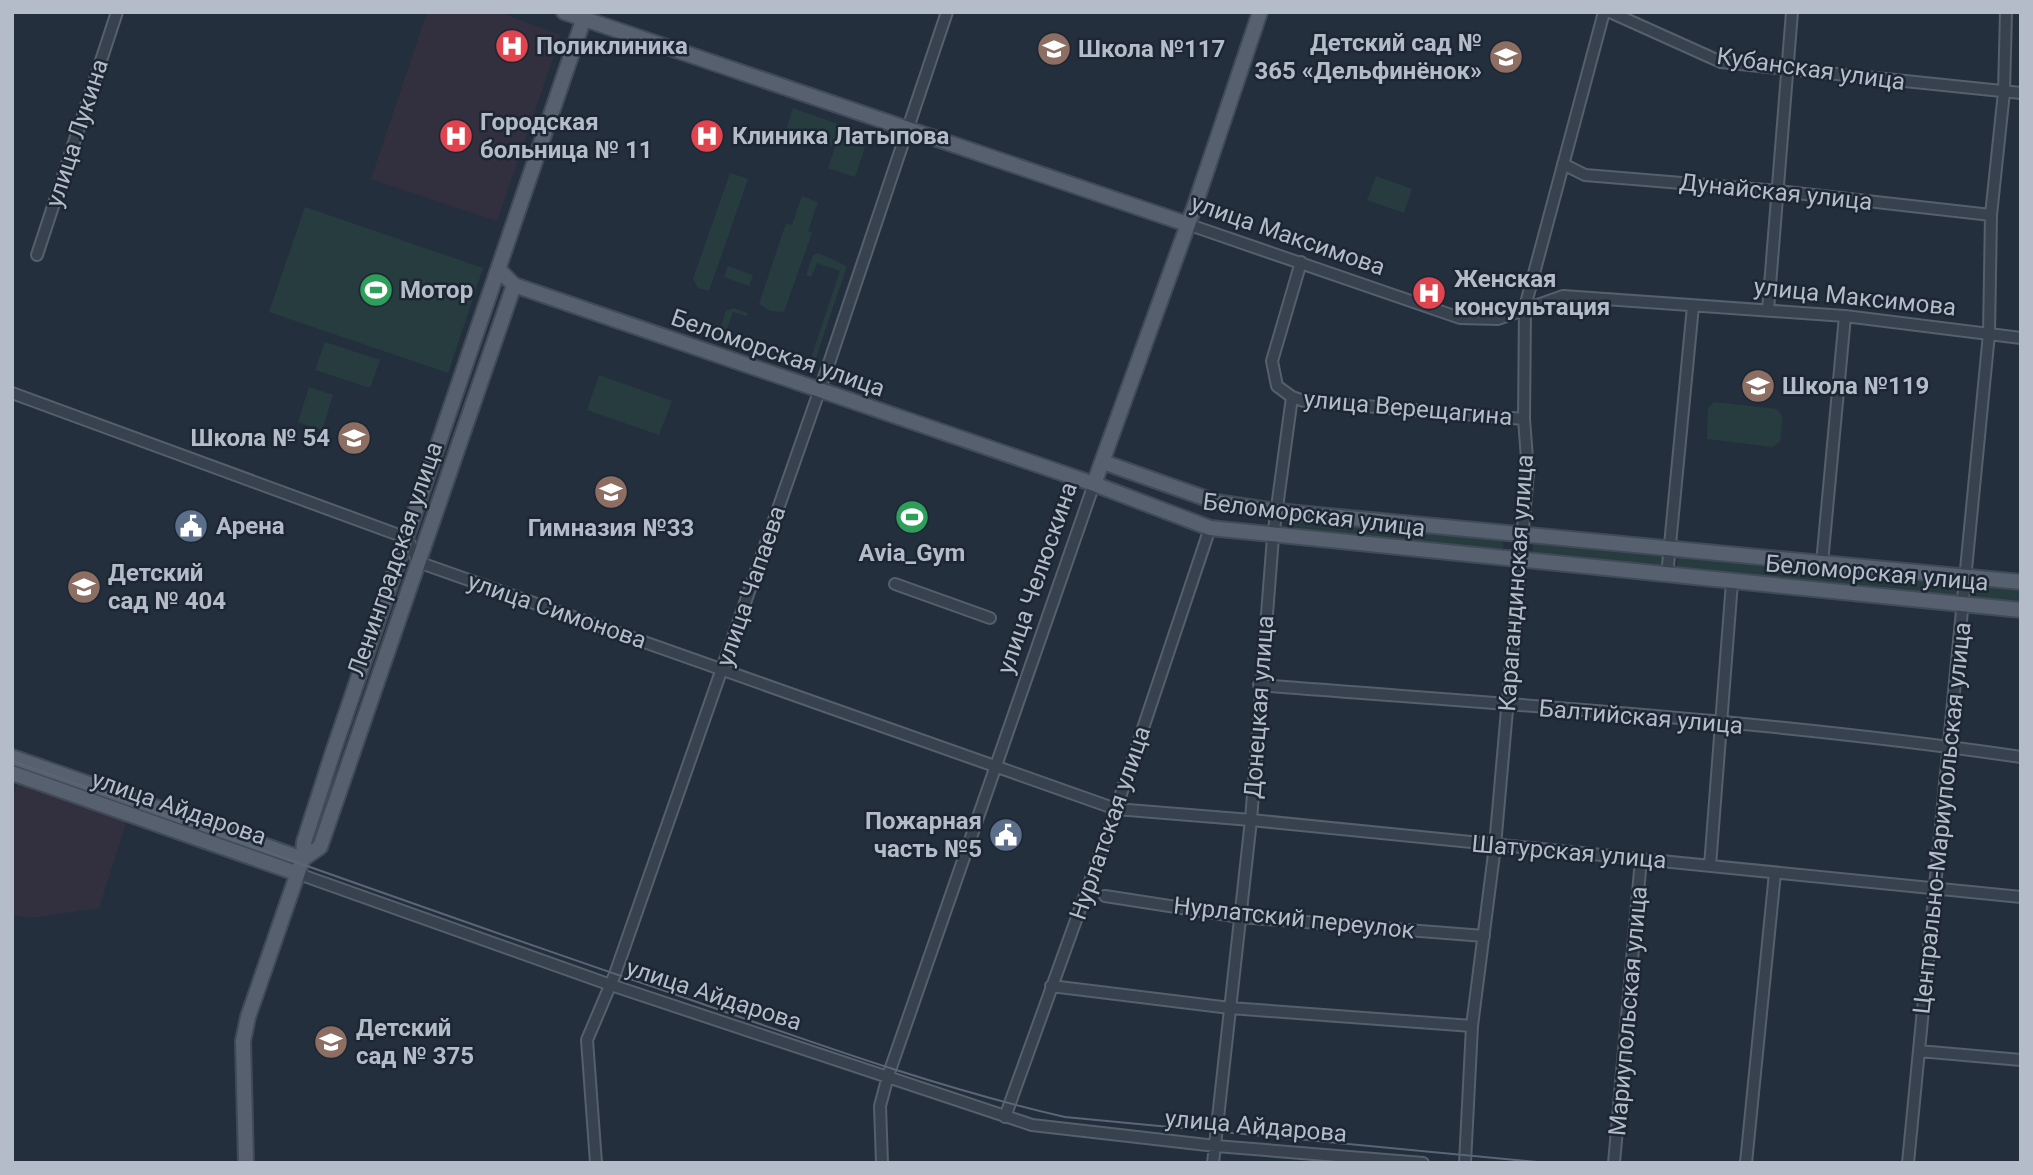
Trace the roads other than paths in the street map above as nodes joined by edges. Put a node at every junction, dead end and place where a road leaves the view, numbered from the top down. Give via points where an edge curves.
1 (117, 12) edge
2 (564, 12) edge
3 (947, 12) edge
4 (1260, 12) edge
5 (1604, 12) edge
6 (1610, 12) edge
7 (1792, 12) edge
8 (2006, 12) edge
9 (585, 16) edge
10 (1788, 71) junction
11 (2004, 92) junction
12 (2021, 93) edge
13 (909, 131) junction
14 (1563, 164) junction
15 (1778, 191) junction
16 (1991, 215) junction
17 (1187, 224) junction
18 (37, 255) dead end
19 (1301, 262) junction
20 (499, 270) junction
21 (514, 285) junction
22 (1693, 306) junction
23 (1525, 307) junction
24 (1768, 310) junction
25 (1845, 316) junction
26 (1989, 334) junction
27 (2021, 338) edge
28 (818, 390) junction
29 (12, 393) edge
30 (1292, 397) junction
31 (1524, 419) junction
32 (1103, 462) junction
33 (1094, 484) junction
34 (1277, 511) junction
35 (1210, 528) junction
36 (1520, 535) junction
37 (1273, 537) junction
38 (407, 538) junction
39 (1670, 549) junction
40 (1518, 561) junction
41 (418, 562) junction
42 (1822, 563) junction
43 (1667, 576) junction
44 (1967, 577) junction
45 (1732, 582) junction
46 (2021, 582) edge
47 (895, 584) dead end
48 (1964, 604) junction
49 (2021, 610) edge
50 (990, 618) dead end
51 (721, 671) junction
52 (1259, 685) junction
53 (1508, 704) junction
54 (1721, 724) junction
55 (1950, 746) junction
56 (12, 757) edge
57 (2021, 757) edge
58 (995, 768) junction
59 (12, 773) edge
60 (1116, 809) junction
61 (1251, 820) junction
62 (1495, 846) junction
63 (303, 859) junction
64 (1641, 859) junction
65 (1710, 866) junction
66 (296, 873) junction
67 (1774, 873) junction
68 (1936, 889) junction
69 (1105, 896) dead end
70 (2021, 897) edge
71 (1240, 917) junction
72 (1484, 936) junction
73 (608, 984) junction
74 (1051, 986) junction
75 (1230, 1008) junction
76 (1472, 1026) junction
77 (1919, 1051) junction
78 (2021, 1060) edge
79 (888, 1076) junction
80 (1005, 1117) junction
81 (1216, 1146) junction
82 (246, 1163) edge
83 (596, 1163) edge
84 (882, 1163) edge
85 (1213, 1163) edge
86 (1423, 1163) edge
87 (1465, 1163) edge
88 (1614, 1163) edge
89 (1746, 1163) edge
90 (1908, 1163) edge

1 - 18 street, улица Лукина
2 - 9 main road, улица Максимова
3 - 13 street, улица Чапаева
4 - 17 main road, улица Челюскина
5 - 14 street, Карагандинская улица
6 - 10 street, Кубанская улица via 1721,62
7 - 10 street
8 - 11 street, Центрально-Мариупольская улица
9 - 13 main road, улица Максимова
9 - 20 main road, Ленинградская улица
10 - 11 street, Кубанская улица
10 - 15 street
11 - 12 street, Кубанская улица
11 - 16 street, Центрально-Мариупольская улица
13 - 17 main road, улица Максимова
13 - 28 street, улица Чапаева
14 - 15 street, Дунайская улица via 1586,175
14 - 23 street, Карагандинская улица
15 - 16 street, Дунайская улица
15 - 24 street
16 - 26 street, Центрально-Мариупольская улица
17 - 19 street, улица Максимова
17 - 32 main road, улица Челюскина
19 - 23 street, улица Максимова via 1460,318 1498,319
19 - 30 street via 1272,361 1277,386
20 - 21 main road
20 - 38 main road, Ленинградская улица
21 - 28 main road, Беломорская улица
21 - 41 main road, Ленинградская улица
22 - 23 street, улица Максимова via 1563,296
22 - 24 street, улица Максимова
22 - 39 street
23 - 31 street, Карагандинская улица
24 - 25 street, улица Максимова
25 - 26 street, улица Максимова
25 - 42 street
26 - 27 street, улица Максимова
26 - 44 street, Центрально-Мариупольская улица
28 - 33 main road, Беломорская улица
28 - 51 street, улица Чапаева
29 - 38 street
30 - 31 street, улица Верещагина
30 - 34 street, Донецкая улица
31 - 36 street, Карагандинская улица via 1528,472
32 - 33 main road, улица Челюскина
32 - 34 main road, Беломорская улица via 1216,502
33 - 35 main road, Беломорская улица
33 - 58 street, улица Челюскина
34 - 36 main road, Беломорская улица
34 - 37 street, Донецкая улица
35 - 37 main road, Беломорская улица
35 - 60 street, Нурлатская улица
36 - 39 main road, Беломорская улица
36 - 40 street, Карагандинская улица
37 - 40 main road, Беломорская улица
37 - 52 street, Донецкая улица
38 - 41 street
38 - 63 main road, Ленинградская улица via 332,752
39 - 42 main road, Беломорская улица
39 - 43 street
40 - 43 main road, Беломорская улица
40 - 53 street, Карагандинская улица
41 - 51 street, улица Симонова
41 - 63 main road, Ленинградская улица via 320,847
42 - 44 main road, Беломорская улица
43 - 45 main road, Беломорская улица
44 - 46 main road, Беломорская улица
44 - 48 street, Центрально-Мариупольская улица
45 - 48 main road, Беломорская улица
45 - 54 street
47 - 50 street
48 - 49 main road, Беломорская улица
48 - 55 street, Центрально-Мариупольская улица
51 - 58 street, улица Симонова
51 - 73 street, улица Чапаева
52 - 53 street, Балтийская улица
52 - 61 street, Донецкая улица
53 - 54 street, Балтийская улица
53 - 62 street, Карагандинская улица
54 - 55 street, Балтийская улица
54 - 65 street
55 - 57 street, Балтийская улица
55 - 68 street, Центрально-Мариупольская улица
56 - 63 main road, улица Айдарова
58 - 60 street, улица Симонова
58 - 79 street, улица Челюскина
59 - 66 main road, улица Айдарова
60 - 61 street, Шатурская улица
60 - 74 street, Нурлатская улица
61 - 62 street, Шатурская улица
61 - 71 street, Донецкая улица
62 - 64 street, Шатурская улица
62 - 72 street, Карагандинская улица
63 - 66 main road, Ленинградская улица
64 - 65 street, Шатурская улица
64 - 88 street, Мариупольская улица
65 - 67 street, Шатурская улица
66 - 73 street, улица Айдарова
66 - 82 main road, Ленинградская улица via 243,1041
67 - 68 street, Шатурская улица
67 - 89 street
68 - 70 street, Шатурская улица
68 - 77 street, Центрально-Мариупольская улица
69 - 71 street, Нурлатский переулок
71 - 72 street, Нурлатский переулок
71 - 75 street, Донецкая улица
72 - 76 street, Карагандинская улица
73 - 79 street, улица Айдарова
73 - 83 street, улица Чапаева via 587,1040
74 - 75 street
74 - 80 street, Нурлатская улица
75 - 76 street
75 - 81 street, Донецкая улица
76 - 87 street, Карагандинская улица
77 - 78 street
77 - 90 street, Центрально-Мариупольская улица
79 - 80 street, улица Айдарова
79 - 84 street, улица Челюскина via 880,1105
80 - 81 street, улица Айдарова via 1062,1130
81 - 85 street, Донецкая улица
81 - 86 street, улица Айдарова

